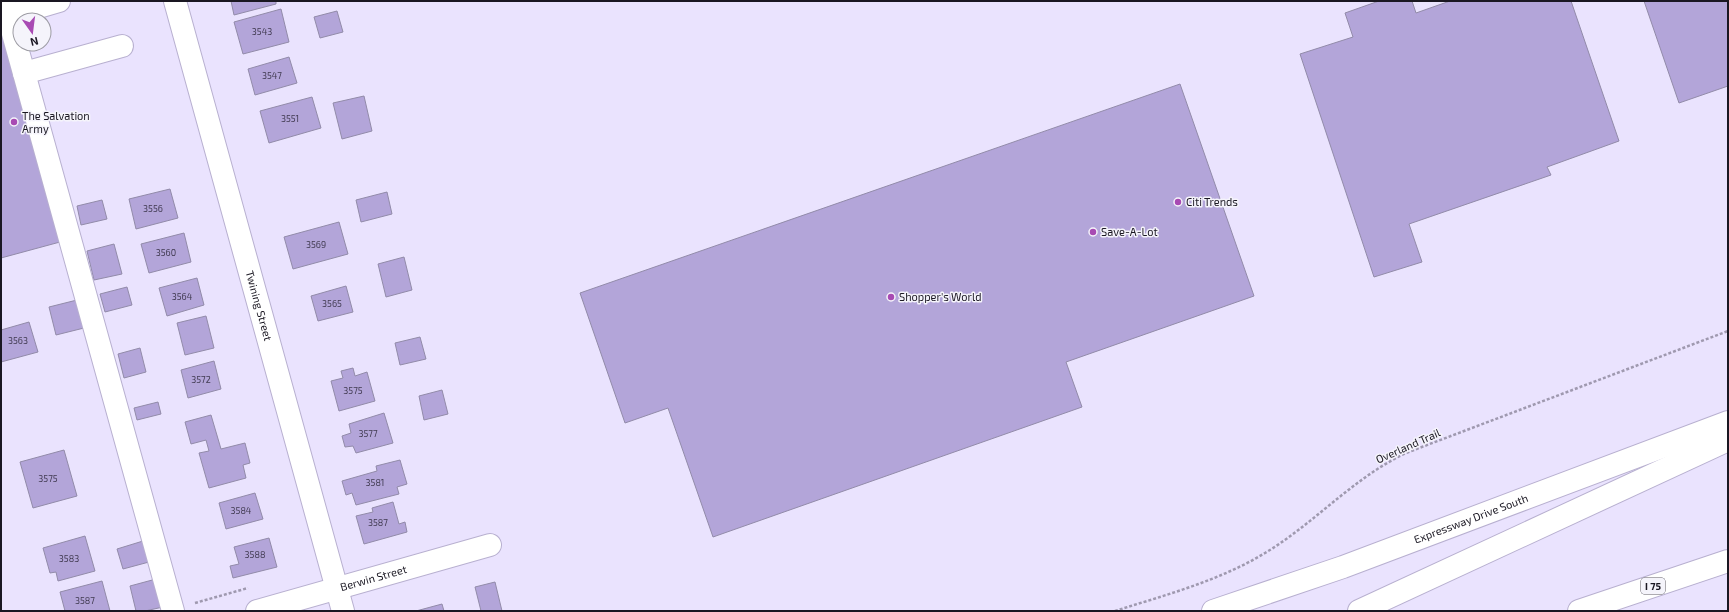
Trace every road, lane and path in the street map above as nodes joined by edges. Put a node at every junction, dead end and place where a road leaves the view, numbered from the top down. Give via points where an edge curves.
1 (59, 1) edge
2 (175, 1) edge
3 (4, 12) edge
4 (122, 46) dead end
5 (24, 74) junction
6 (1728, 331) edge
7 (1728, 422) edge
8 (1728, 440) edge
9 (490, 545) dead end
10 (1728, 561) edge
11 (337, 588) junction
12 (173, 611) edge
13 (257, 611) edge
14 (343, 611) edge
15 (1115, 611) edge
16 (1213, 611) edge
17 (1359, 611) edge
18 (1578, 611) edge

1 - 3 main road
2 - 11 main road, Twining Street
3 - 5 main road
4 - 5 main road
5 - 12 main road
6 - 15 path, Overland Trail via 1406,453 1366,475 1292,535 1247,563 1207,581
7 - 16 main road, Expressway Drive South via 1343,567
8 - 17 main road
9 - 11 main road, Berwin Street
10 - 18 main road, I 75
11 - 13 main road, Berwin Street
11 - 14 main road, Twining Street

